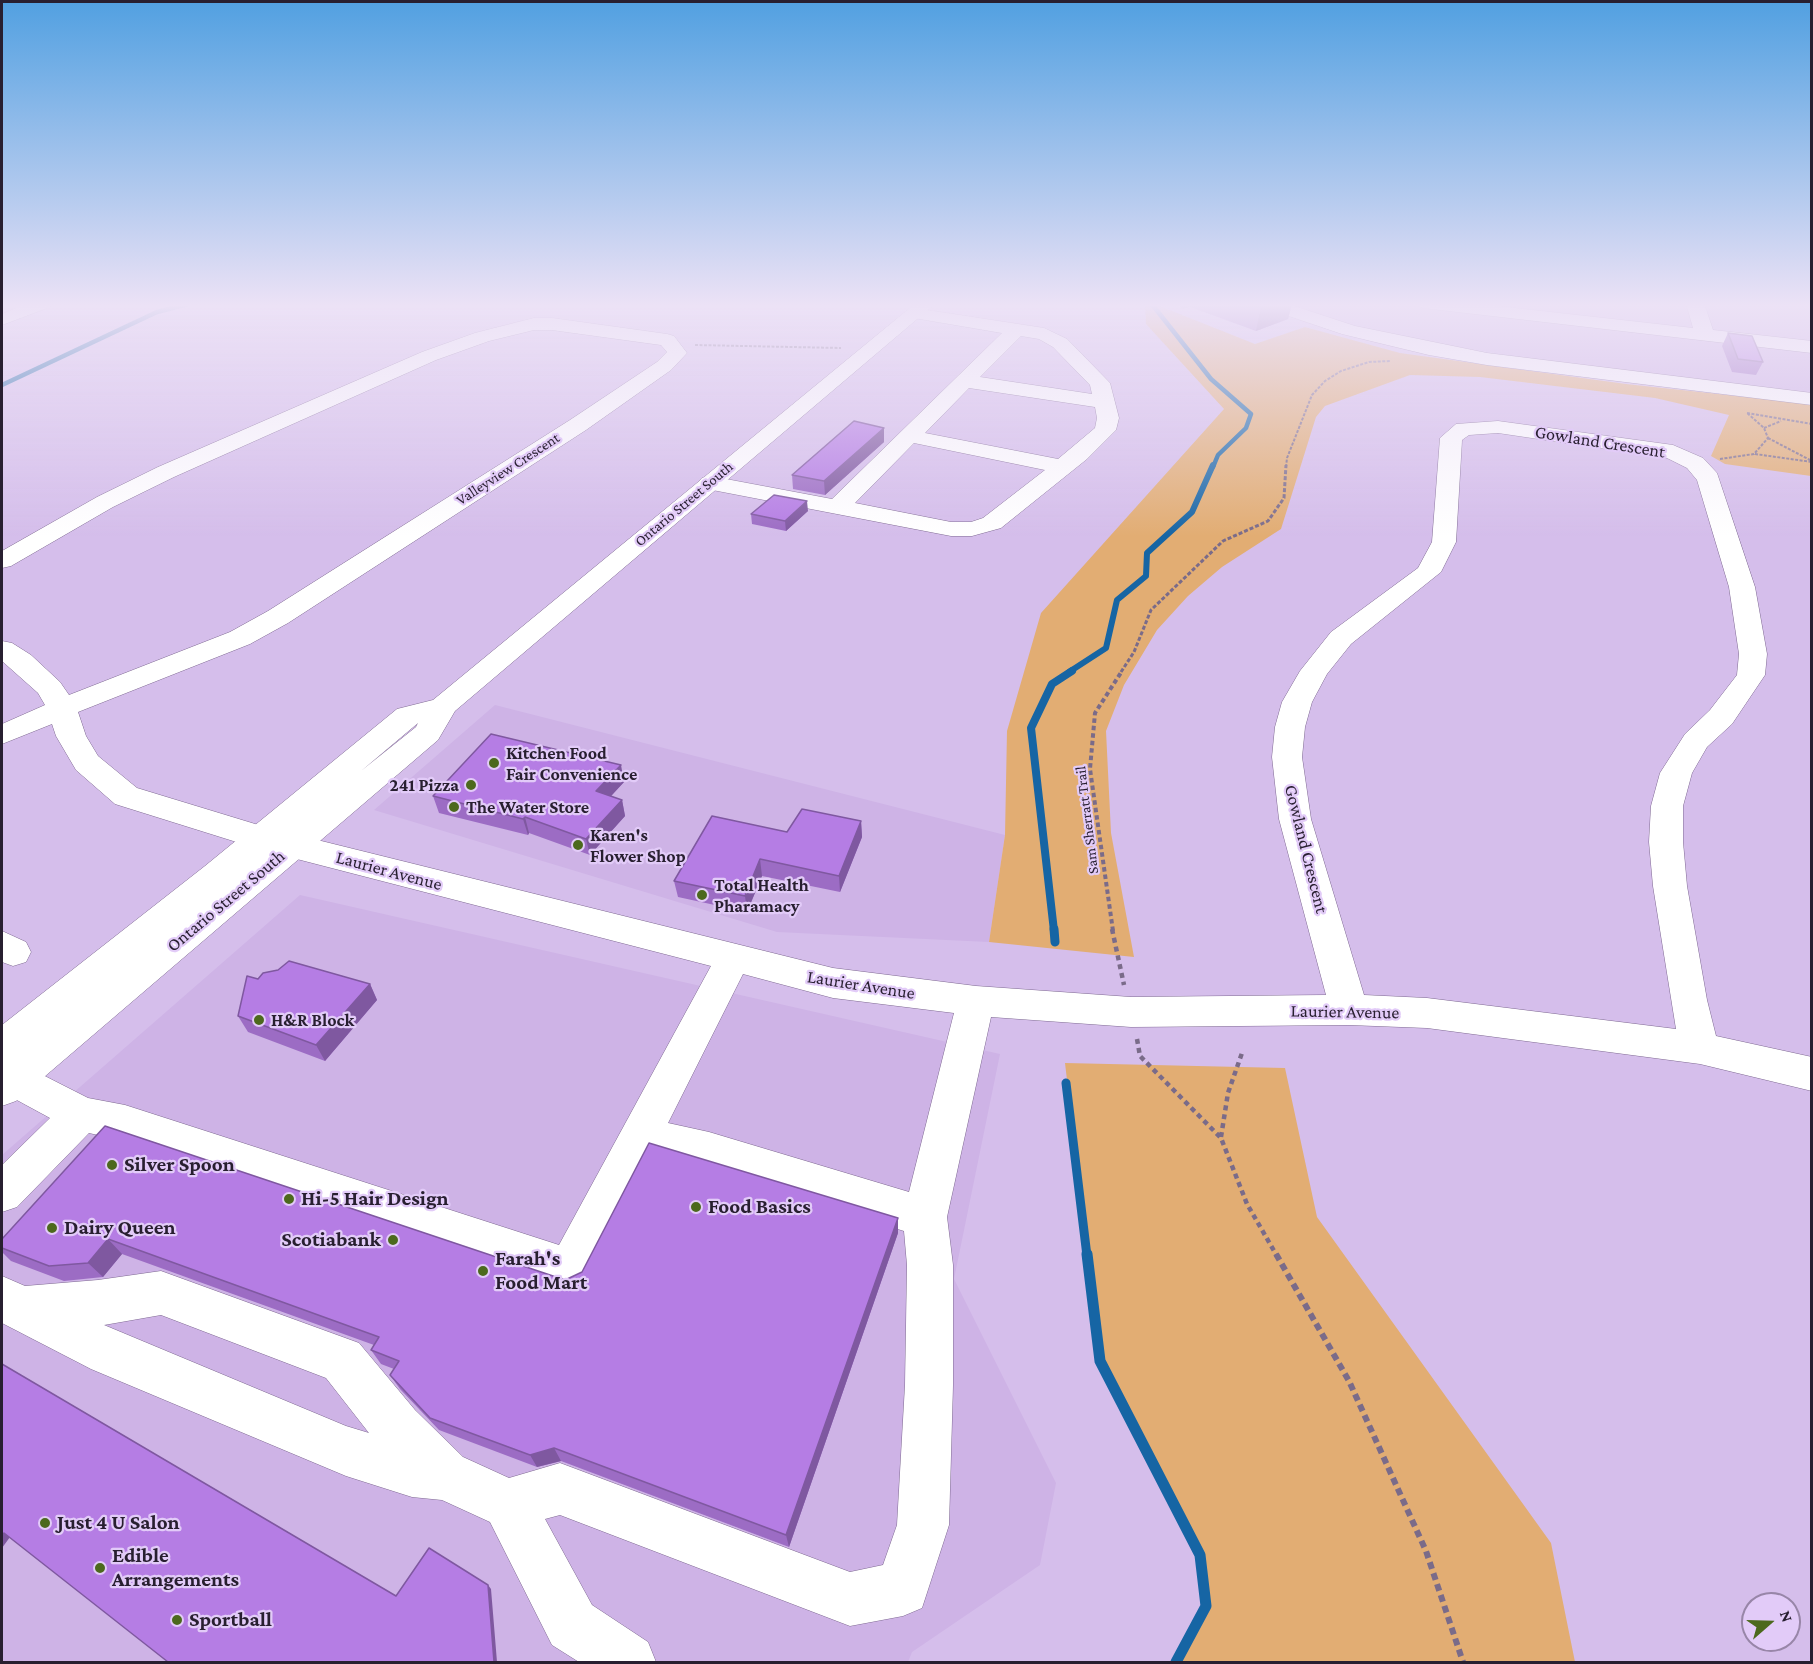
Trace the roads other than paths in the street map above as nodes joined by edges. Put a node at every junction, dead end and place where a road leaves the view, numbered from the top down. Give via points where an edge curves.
1 (373, 381) edge
2 (643, 381) edge
3 (833, 381) edge
4 (964, 381) joint
5 (1098, 381) edge
6 (1670, 381) edge
7 (1812, 399) edge
8 (1104, 401) junction
9 (910, 436) junction
10 (1063, 467) junction
11 (710, 483) junction
12 (837, 508) junction
13 (2, 561) edge
14 (2, 649) edge
15 (62, 708) junction
16 (2, 735) edge
17 (277, 842) junction
18 (734, 959) junction
19 (976, 1002) junction
20 (1349, 1010) junction
21 (1700, 1048) junction
22 (7, 1063) edge
23 (1812, 1074) edge
24 (81, 1114) junction
25 (642, 1135) junction
26 (2, 1193) edge
27 (925, 1217) junction
28 (13, 1304) edge
29 (445, 1474) junction
30 (508, 1504) junction
31 (628, 1662) edge

1 - 13 street, Valleyview Crescent via 166,472
2 - 15 street, Valleyview Crescent via 279,617 240,638
3 - 11 street, Ontario Street South
4 - 8 street
4 - 9 street
5 - 8 street
6 - 7 street
8 - 10 street via 1108,418 1105,430
9 - 10 street
9 - 12 street
10 - 12 street via 992,523 972,529 951,529
11 - 12 street
11 - 17 street, Ontario Street South via 443,706 427,733
14 - 15 street, Laurier Avenue via 50,688
15 - 16 street
15 - 17 street, Laurier Avenue via 71,736 87,763 126,796
17 - 18 street, Laurier Avenue
17 - 22 street, Ontario Street South
18 - 19 street, Laurier Avenue via 833,984
18 - 25 street
19 - 20 street, Laurier Avenue via 1131,1012
19 - 27 street
20 - 21 street, Laurier Avenue via 1427,1013
20 - 21 street, Gowland Crescent via 1295,819 1287,757 1290,727 1297,702 1314,671 1341,638 1428,572 1446,533 1451,438 1464,429 1498,427 1666,451 1695,463 1709,480 1742,587 1753,654 1750,675 1721,717 1696,741 1676,773 1667,806 1670,886 1688,1000
21 - 23 street, Laurier Avenue
22 - 24 street
24 - 25 street via 125,1123 570,1270
24 - 26 street
25 - 27 street via 709,1151
27 - 30 street via 930,1265 923,1526 903,1590 850,1599 560,1489
28 - 29 street via 108,1352 345,1451 412,1471
28 - 29 street via 99,1303 161,1293 342,1360 397,1428
29 - 30 street
30 - 31 street via 572,1625

